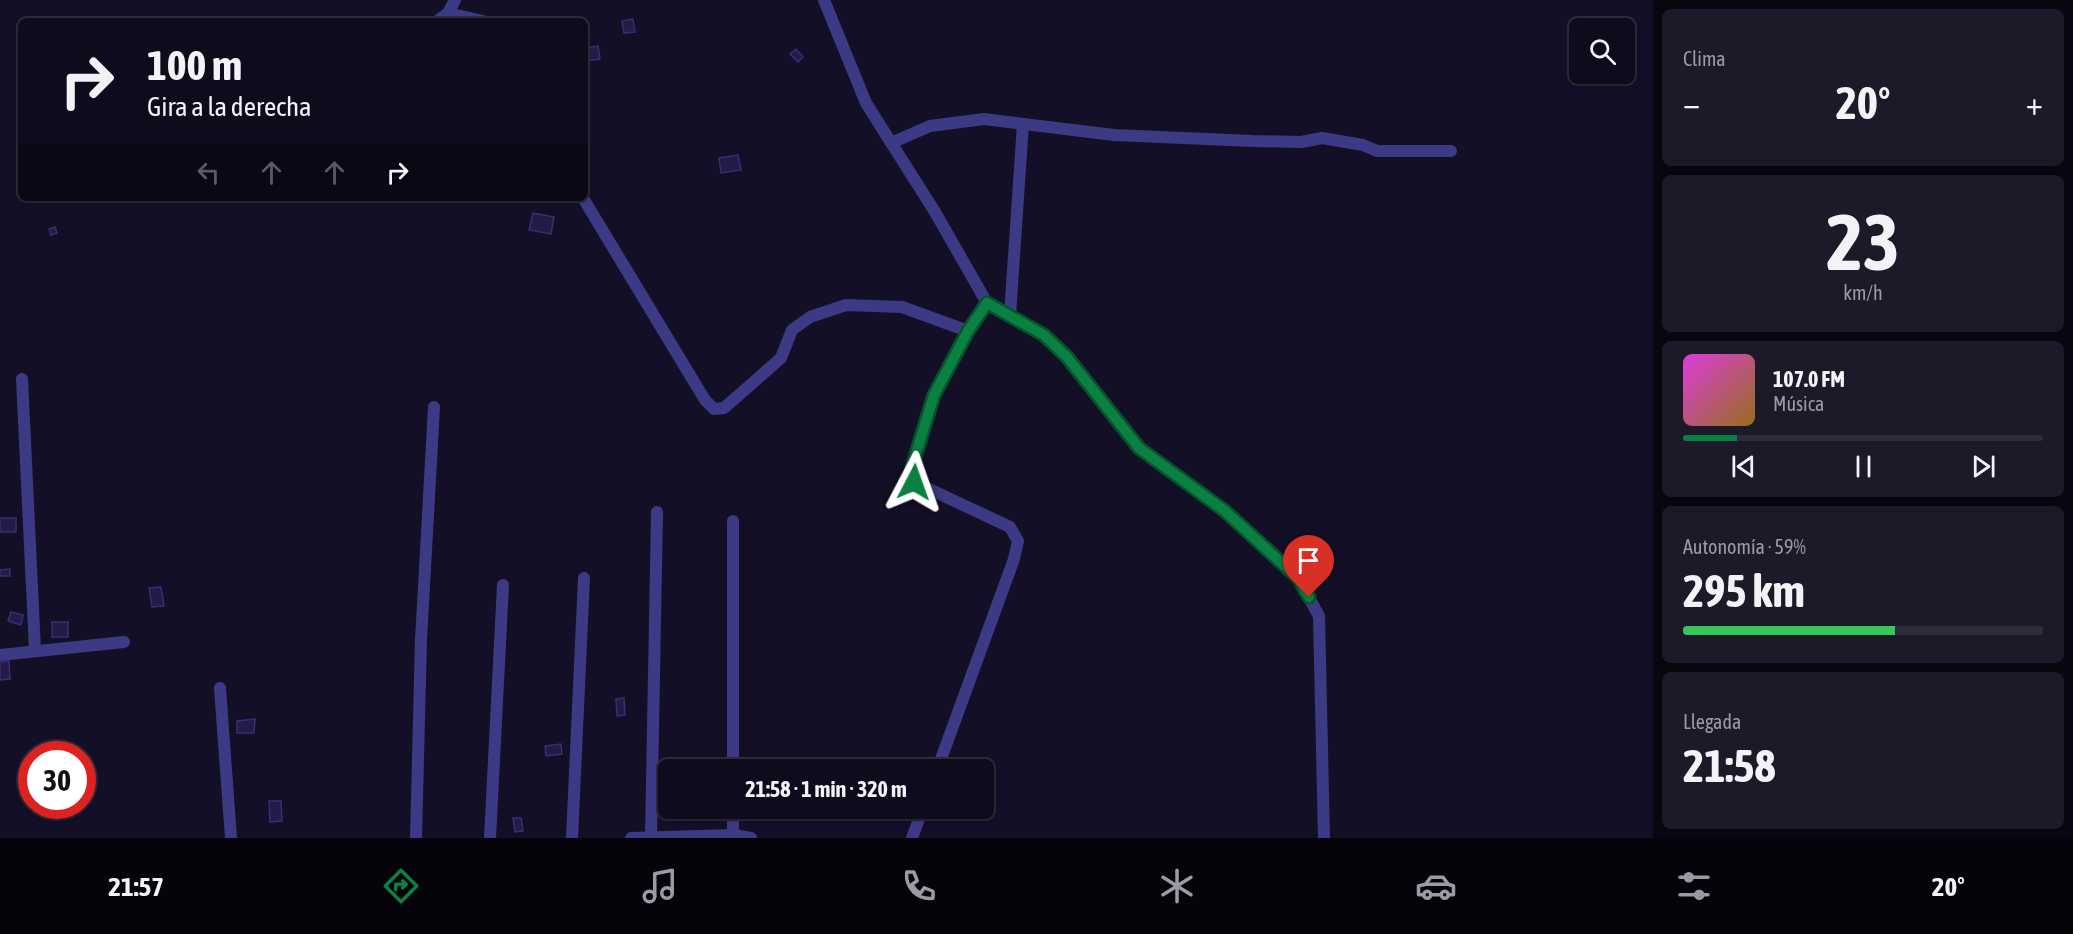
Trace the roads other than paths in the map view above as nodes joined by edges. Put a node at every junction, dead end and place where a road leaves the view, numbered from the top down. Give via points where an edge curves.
1 (455, 0) edge
2 (824, 0) edge
3 (448, 13) junction
4 (441, 18) edge
5 (470, 18) edge
6 (1023, 124) junction
7 (891, 143) junction
8 (1451, 151) dead end
9 (585, 201) edge
10 (987, 303) junction
11 (1010, 315) junction
12 (968, 331) junction
13 (22, 379) dead end
14 (434, 407) dead end
15 (657, 512) dead end
16 (733, 522) dead end
17 (584, 578) dead end
18 (503, 585) dead end
19 (124, 642) dead end
20 (34, 650) junction
21 (0, 655) edge
22 (220, 688) dead end
23 (733, 759) edge
24 (941, 759) edge
25 (733, 819) edge
26 (919, 819) edge
27 (733, 836) edge
28 (651, 837) edge
29 (231, 838) edge
30 (416, 838) edge
31 (490, 838) edge
32 (572, 838) edge
33 (632, 838) edge
34 (751, 838) edge
35 (912, 838) edge
36 (1324, 838) edge

1 - 3 street
2 - 7 street via 866,103
3 - 4 street
3 - 5 street
6 - 7 street via 984,119 945,122
6 - 8 street via 1114,135 1301,142 1322,138 1377,151
6 - 11 street
7 - 10 street
9 - 12 street via 714,409 724,408 781,358 792,330 810,316 846,305 902,307
10 - 11 street
10 - 12 street
11 - 36 street via 1044,335 1067,357 1139,448 1225,511 1298,578 1319,616
12 - 24 street via 934,395 911,470 914,482 1010,527 1017,541 1014,560
13 - 20 street
14 - 30 street via 421,640
15 - 28 street
16 - 23 street
17 - 32 street
18 - 31 street
19 - 20 street
20 - 21 street
22 - 29 street
25 - 27 street
26 - 35 street
27 - 28 street
27 - 34 street
28 - 33 street

